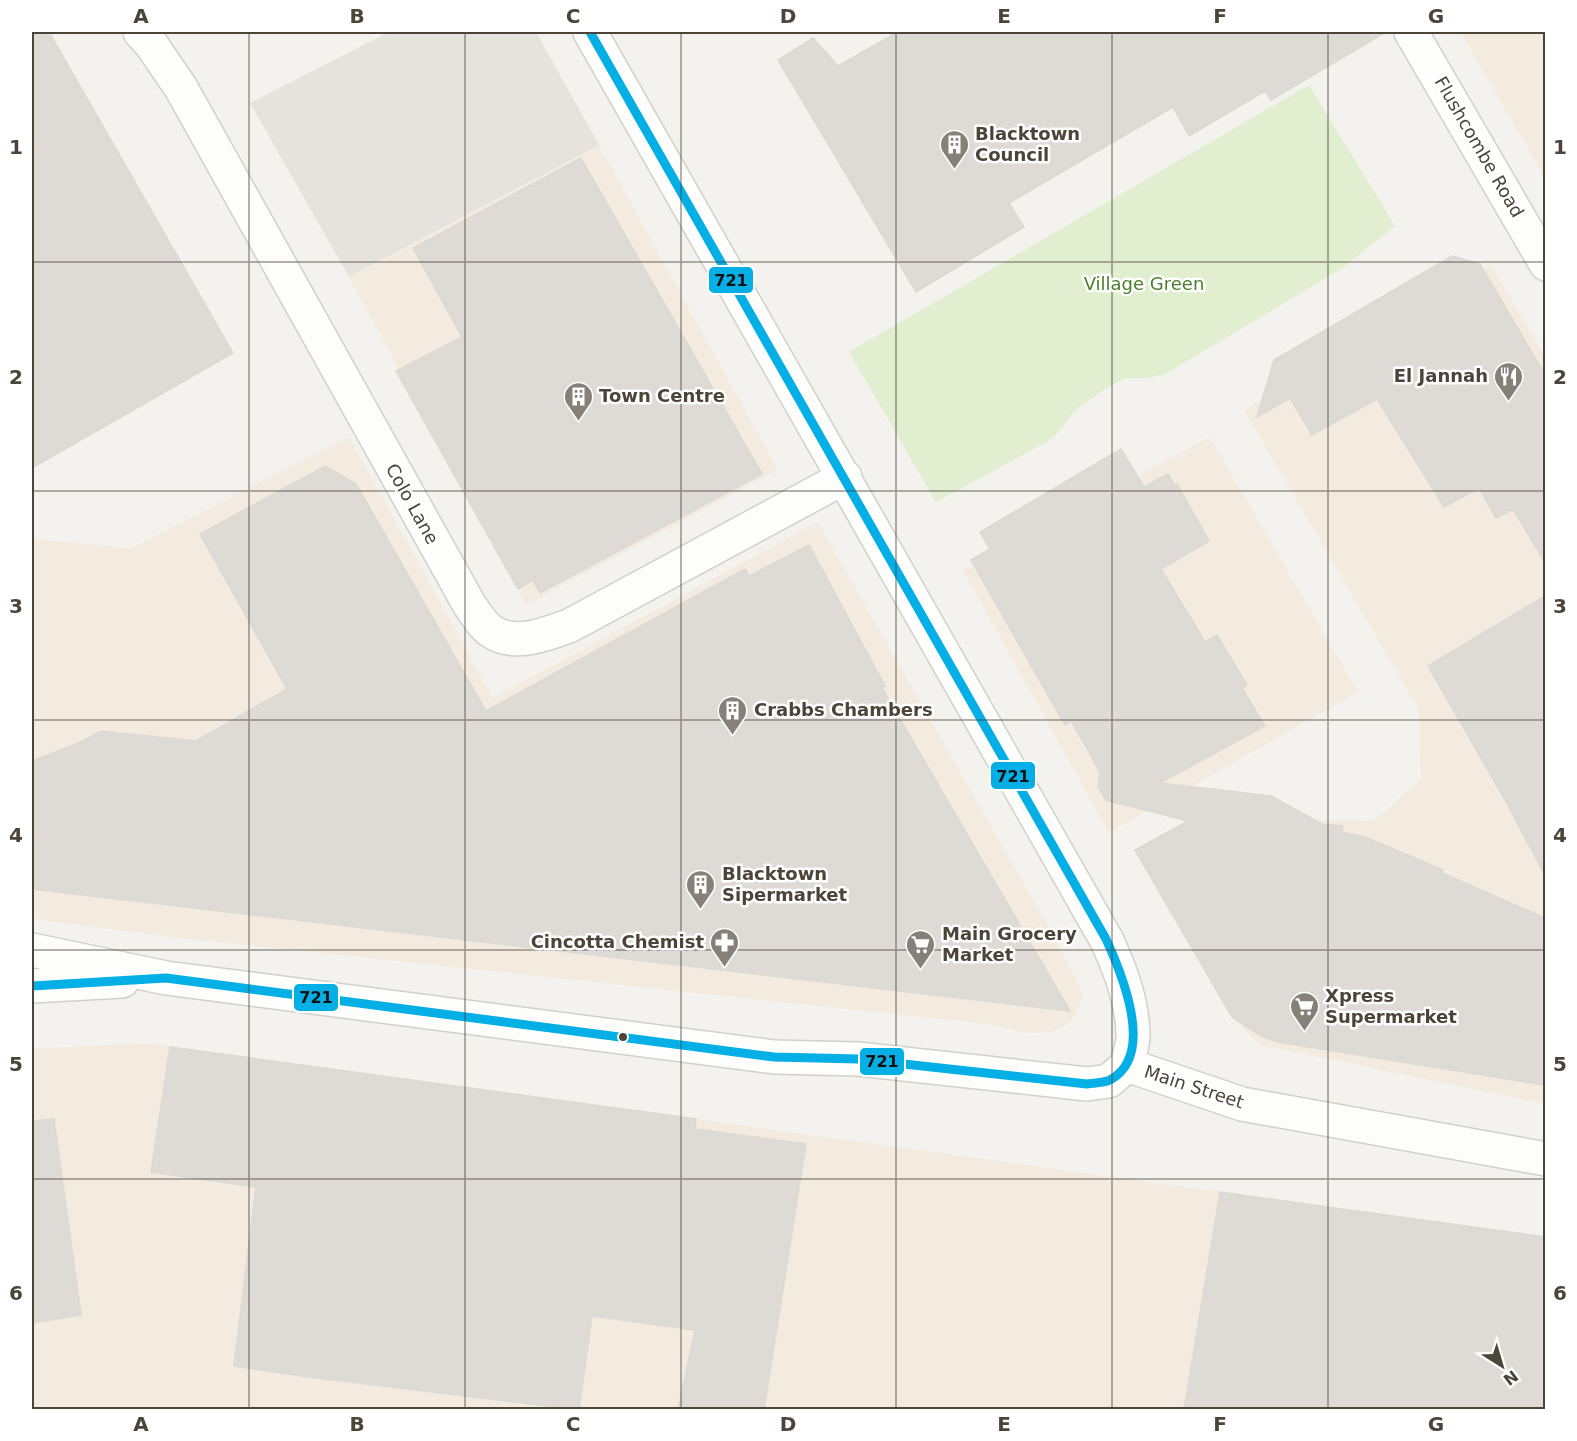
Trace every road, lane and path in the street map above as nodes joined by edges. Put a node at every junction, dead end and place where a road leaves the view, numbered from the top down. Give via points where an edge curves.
1 (140, 32) edge
2 (590, 32) edge
3 (1411, 32) edge
4 (1545, 264) edge
5 (845, 477) junction
6 (32, 950) edge
7 (166, 978) junction
8 (32, 986) edge
9 (1127, 1065) junction
10 (1545, 1159) edge

1 - 5 street, Colo Lane via 181,88 469,604 494,633 523,638 569,626
2 - 5 street
3 - 4 street, Flushcombe Road
5 - 9 street via 1106,939 1127,996 1133,1035
6 - 7 street, Main Street
7 - 8 street, Main Street
7 - 9 street, Main Street via 774,1057 858,1059 1087,1084 1109,1080
9 - 10 street, Main Street via 1242,1104

